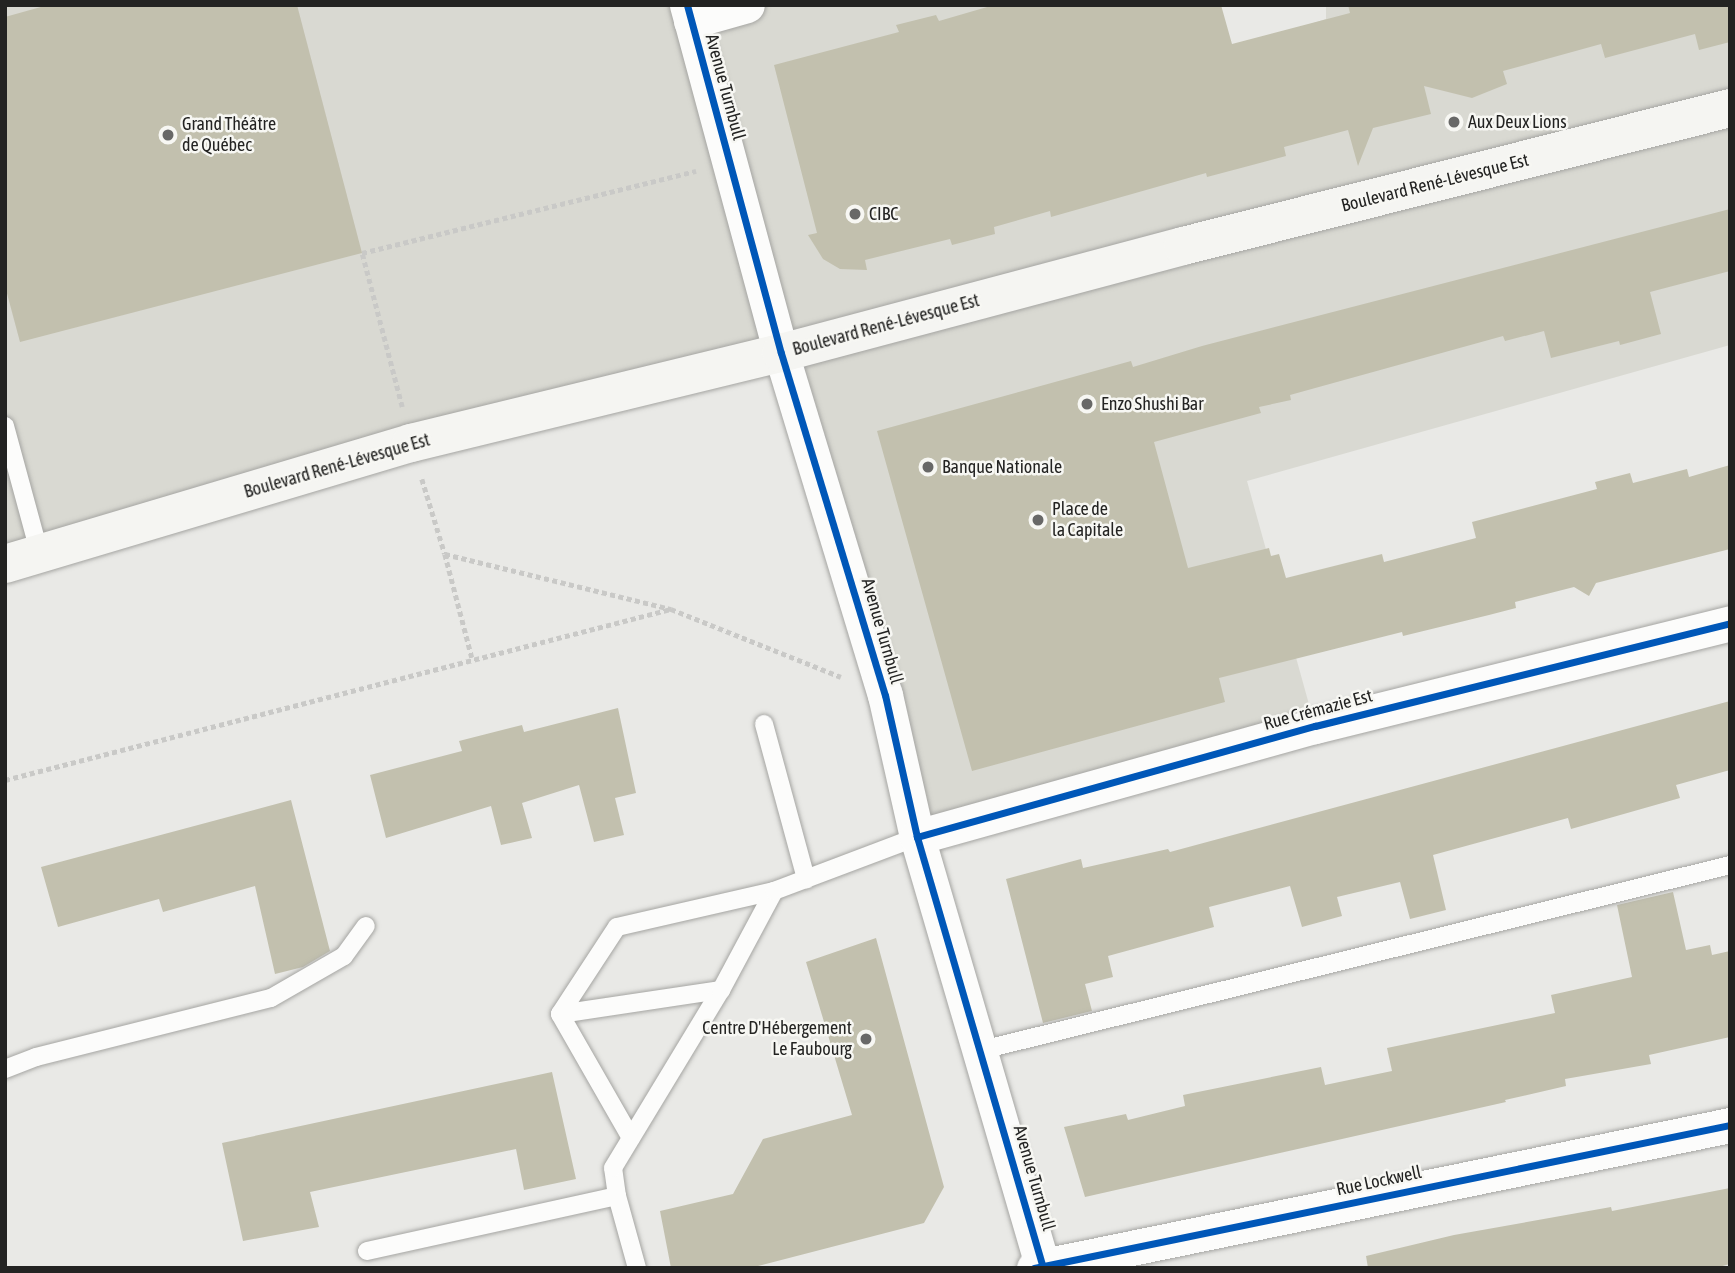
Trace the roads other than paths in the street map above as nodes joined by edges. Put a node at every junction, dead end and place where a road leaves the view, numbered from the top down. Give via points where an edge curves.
1 (747, 5) edge
2 (689, 13) edge
3 (1730, 108) edge
4 (781, 353) junction
5 (5, 426) edge
6 (22, 559) edge
7 (1730, 623) edge
8 (764, 723) dead end
9 (917, 837) junction
10 (1730, 865) edge
11 (806, 879) junction
12 (774, 891) junction
13 (366, 926) dead end
14 (721, 990) junction
15 (560, 1014) junction
16 (982, 1050) junction
17 (5, 1069) edge
18 (1730, 1125) edge
19 (631, 1138) junction
20 (617, 1196) junction
21 (367, 1251) dead end
22 (1040, 1267) edge
23 (637, 1268) edge

1 - 2 street
2 - 4 street, Avenue Turnbull
3 - 4 main road, Boulevard René-Lévesque Est
4 - 6 main road, Boulevard René-Lévesque Est via 411,443
4 - 9 street, Avenue Turnbull via 885,695
5 - 6 lane
7 - 9 street, Rue Crémazie Est via 1315,726
8 - 11 lane
9 - 11 lane
9 - 16 street, Avenue Turnbull
10 - 16 lane
11 - 12 lane
12 - 14 lane
12 - 15 lane via 617,927
13 - 17 lane via 344,957 271,998 36,1057
14 - 15 lane
14 - 19 lane
15 - 19 lane
16 - 22 street, Avenue Turnbull
18 - 22 street, Rue Lockwell
19 - 20 lane via 613,1168
20 - 21 lane
20 - 23 lane

